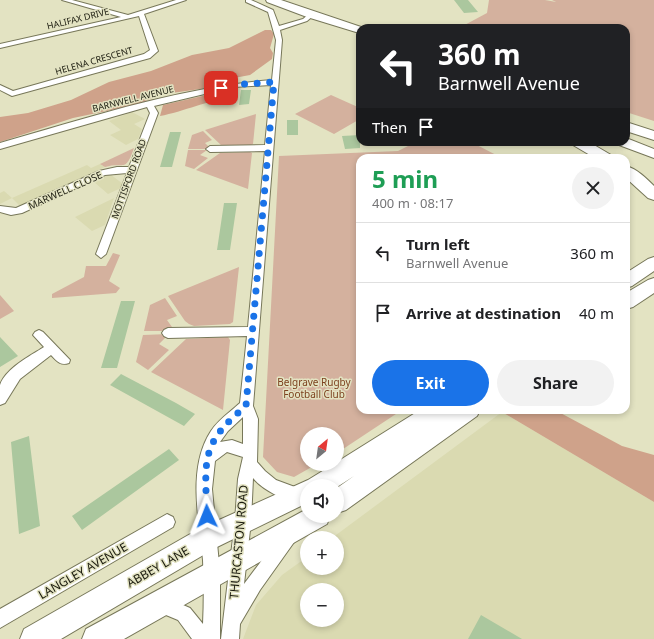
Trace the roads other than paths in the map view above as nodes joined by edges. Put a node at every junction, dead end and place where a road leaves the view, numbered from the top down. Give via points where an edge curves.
1 (65, 0) edge
2 (182, 0) edge
3 (270, 0) edge
4 (287, 0) edge
5 (248, 1) edge
6 (142, 12) junction
7 (311, 15) junction
8 (127, 17) junction
9 (356, 25) edge
10 (356, 26) edge
11 (277, 29) junction
12 (0, 46) edge
13 (274, 82) junction
14 (0, 87) edge
15 (150, 104) junction
16 (630, 127) edge
17 (654, 136) edge
18 (630, 144) edge
19 (0, 146) edge
20 (585, 146) edge
21 (268, 148) junction
22 (210, 149) dead end
23 (599, 154) edge
24 (654, 154) edge
25 (132, 170) junction
26 (630, 174) edge
27 (654, 195) edge
28 (0, 209) edge
29 (101, 254) dead end
30 (654, 263) edge
31 (630, 279) edge
32 (654, 284) edge
33 (630, 299) edge
34 (254, 331) junction
35 (168, 333) dead end
36 (39, 335) dead end
37 (52, 348) junction
38 (64, 360) dead end
39 (0, 399) edge
40 (246, 406) junction
41 (431, 414) edge
42 (463, 414) edge
43 (250, 458) junction
44 (206, 459) junction
45 (329, 479) edge
46 (300, 490) edge
47 (300, 495) edge
48 (344, 497) edge
49 (166, 522) dead end
50 (243, 522) junction
51 (305, 523) edge
52 (306, 523) edge
53 (208, 538) junction
54 (239, 560) junction
55 (212, 574) junction
56 (159, 603) junction
57 (0, 619) edge
58 (231, 631) edge
59 (34, 639) edge
60 (96, 639) edge
61 (202, 639) edge
62 (210, 639) edge

1 - 8 street
2 - 6 street, HALIFAX DRIVE
3 - 7 highway
4 - 9 highway
5 - 11 street, THURCASTON ROAD via 271,11
6 - 8 street, HALIFAX DRIVE
6 - 14 street, HELENA CRESCENT via 154,50 147,56 12,94
7 - 10 highway
7 - 11 street via 305,20
8 - 12 street, HALIFAX DRIVE
11 - 13 street, THURCASTON ROAD via 279,40
13 - 15 street, BARNWELL AVENUE via 234,85
13 - 21 street, THURCASTON ROAD
15 - 19 street, BARNWELL AVENUE
15 - 25 street, MOTTISFORD ROAD via 154,113
16 - 17 highway
18 - 24 highway
20 - 23 highway
21 - 22 street
21 - 34 street, THURCASTON ROAD
25 - 28 street, MARWELL CLOSE via 102,173 18,211
25 - 29 street, MOTTISFORD ROAD
26 - 27 highway
30 - 31 main road
32 - 33 main road
34 - 35 street
34 - 40 street, THURCASTON ROAD
36 - 37 street
37 - 38 street
37 - 39 street via 20,369 6,385
40 - 43 street, THURCASTON ROAD via 251,419
40 - 44 street, THURCASTON ROAD via 219,432
41 - 45 main road, ABBEY LANE
42 - 48 main road
43 - 44 street, THURCASTON ROAD via 234,445 227,445
43 - 46 street, THURCASTON ROAD via 258,475 268,485
43 - 50 street, THURCASTON ROAD via 244,479
44 - 53 street, THURCASTON ROAD
47 - 50 main road, ABBEY LANE
49 - 57 street, LANGLEY AVENUE
50 - 53 main road, ABBEY LANE
50 - 54 street, THURCASTON ROAD
51 - 54 main road
52 - 58 street, THURCASTON ROAD via 254,584
53 - 55 street, THURCASTON ROAD
53 - 59 main road, ABBEY LANE
54 - 55 main road
54 - 58 street, THURCASTON ROAD
55 - 56 main road
55 - 62 street, THURCASTON ROAD
56 - 60 main road
56 - 61 street via 184,614

